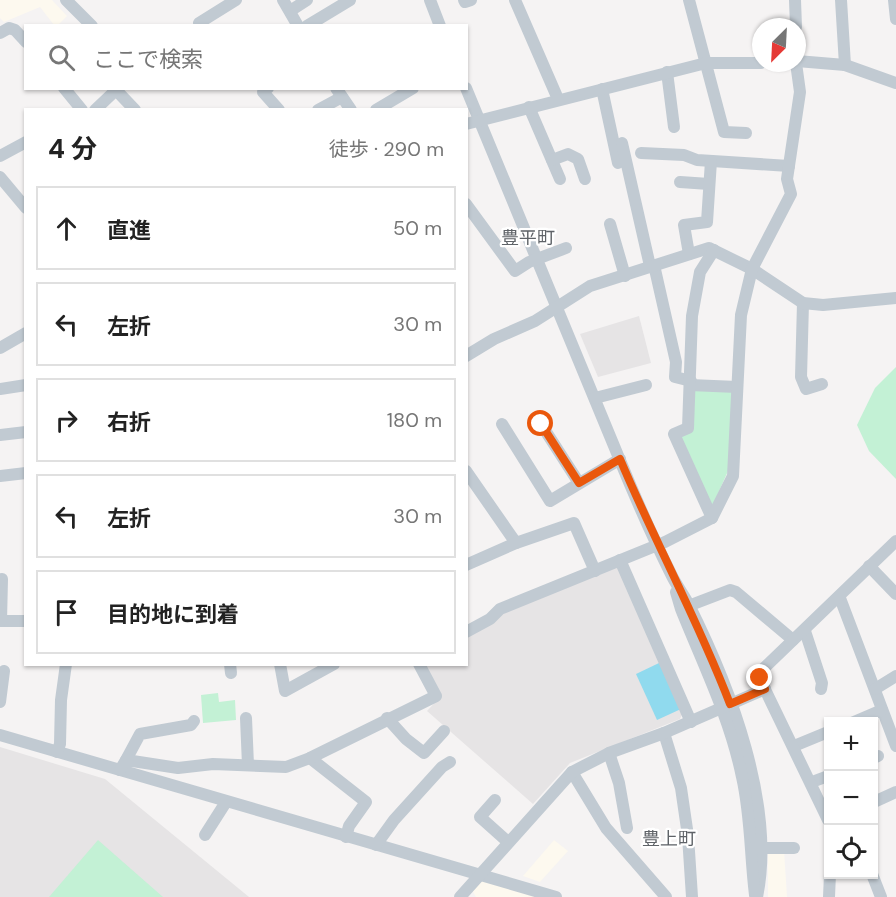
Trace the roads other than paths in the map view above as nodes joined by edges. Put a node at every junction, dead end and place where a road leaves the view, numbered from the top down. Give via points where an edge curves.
1 (66, 0) edge
2 (236, 0) edge
3 (307, 0) edge
4 (350, 0) edge
5 (430, 0) edge
6 (464, 0) edge
7 (471, 0) edge
8 (515, 0) edge
9 (689, 0) edge
10 (795, 0) edge
11 (841, 0) edge
12 (894, 0) edge
13 (294, 18) edge
14 (796, 18) edge
15 (896, 19) edge
16 (90, 24) edge
17 (200, 24) edge
18 (440, 24) edge
19 (0, 33) edge
20 (24, 40) edge
21 (706, 63) junction
22 (752, 63) edge
23 (806, 63) edge
24 (845, 65) junction
25 (667, 72) junction
26 (798, 72) edge
27 (896, 83) edge
28 (602, 89) junction
29 (66, 90) edge
30 (116, 90) edge
31 (116, 90) edge
32 (266, 90) edge
33 (410, 90) edge
34 (467, 90) edge
35 (339, 93) edge
36 (558, 99) junction
37 (529, 107) junction
38 (80, 108) edge
39 (97, 108) edge
40 (133, 108) edge
41 (277, 108) edge
42 (320, 108) edge
43 (350, 108) edge
44 (379, 108) edge
45 (479, 121) junction
46 (468, 124) edge
47 (674, 127) dead end
48 (746, 133) dead end
49 (622, 142) dead end
50 (24, 143) edge
51 (641, 153) dead end
52 (0, 156) edge
53 (552, 160) junction
54 (711, 161) junction
55 (618, 163) dead end
56 (789, 166) junction
57 (0, 177) edge
58 (560, 179) dead end
59 (585, 179) dead end
60 (680, 182) dead end
61 (710, 184) junction
62 (24, 206) edge
63 (468, 207) edge
64 (610, 224) dead end
65 (566, 248) dead end
66 (714, 250) junction
67 (689, 254) junction
68 (536, 259) junction
69 (652, 266) junction
70 (752, 269) junction
71 (625, 276) junction
72 (896, 298) edge
73 (802, 303) junction
74 (556, 306) junction
75 (24, 334) edge
76 (0, 348) edge
77 (468, 355) edge
78 (691, 383) junction
79 (822, 384) dead end
80 (24, 385) edge
81 (646, 385) dead end
82 (737, 387) junction
83 (0, 389) edge
84 (595, 398) junction
85 (543, 420) dead end
86 (502, 424) dead end
87 (24, 432) edge
88 (0, 435) edge
89 (620, 459) junction
90 (24, 473) edge
91 (468, 474) edge
92 (0, 476) edge
93 (579, 483) junction
94 (712, 518) junction
95 (896, 541) edge
96 (516, 543) junction
97 (657, 545) junction
98 (620, 560) junction
99 (468, 564) edge
100 (869, 566) junction
101 (594, 571) junction
102 (2, 579) dead end
103 (896, 594) edge
104 (840, 598) junction
105 (685, 607) junction
106 (1, 621) edge
107 (24, 621) edge
108 (468, 631) edge
109 (805, 631) junction
110 (793, 640) junction
111 (66, 666) edge
112 (280, 666) edge
113 (330, 666) edge
114 (420, 666) edge
115 (4, 671) dead end
116 (896, 676) edge
117 (765, 689) junction
118 (821, 689) dead end
119 (875, 689) junction
120 (0, 702) edge
121 (727, 706) junction
122 (882, 710) junction
123 (866, 717) edge
124 (246, 718) dead end
125 (387, 718) junction
126 (194, 722) dead end
127 (691, 722) junction
128 (444, 731) dead end
129 (664, 733) junction
130 (824, 734) edge
131 (0, 735) edge
132 (794, 746) junction
133 (896, 746) edge
134 (57, 752) junction
135 (609, 753) junction
136 (310, 758) junction
137 (450, 762) dead end
138 (123, 765) junction
139 (248, 765) junction
140 (572, 772) junction
141 (824, 778) edge
142 (812, 782) junction
143 (896, 792) edge
144 (495, 800) dead end
145 (878, 800) edge
146 (226, 802) junction
147 (824, 810) edge
148 (627, 828) dead end
149 (205, 835) dead end
150 (346, 837) junction
151 (508, 842) junction
152 (376, 845) junction
153 (756, 848) junction
154 (794, 848) dead end
155 (479, 875) junction
156 (830, 879) edge
157 (874, 879) edge
158 (460, 897) edge
159 (556, 897) edge
160 (666, 897) edge
161 (692, 897) edge
162 (756, 897) edge
163 (829, 897) edge
164 (880, 897) edge

1 - 16 street
2 - 17 street
3 - 13 street
4 - 13 street
5 - 18 street
6 - 7 street
8 - 36 street
9 - 21 street
10 - 14 street
11 - 24 street
12 - 15 street
19 - 20 street via 9,28
21 - 22 street
21 - 25 street
21 - 48 street via 724,132
23 - 24 street
24 - 27 street
25 - 28 street
25 - 47 street
26 - 56 street via 800,92
28 - 36 street
28 - 55 street
29 - 38 street
30 - 40 street
31 - 39 street
32 - 41 street via 263,92
33 - 44 street
34 - 45 street
35 - 42 street
35 - 43 street
36 - 37 street
37 - 45 street
37 - 53 street
45 - 46 street
45 - 68 street
49 - 69 street
50 - 52 street
51 - 54 street
53 - 58 street
53 - 59 street via 568,154 578,159
54 - 56 street
54 - 61 street
56 - 70 street via 791,194
57 - 62 street
60 - 61 street
61 - 67 street via 707,222 684,225
63 - 68 street via 515,271
64 - 71 street
65 - 68 street
66 - 67 street
66 - 70 street
66 - 78 street via 700,272 692,316
67 - 69 street
68 - 74 street
69 - 71 street
69 - 78 street via 676,362 675,377
70 - 73 street
70 - 82 street via 741,315
71 - 74 street via 590,286
72 - 73 street via 823,305
73 - 79 street via 801,377 806,389
74 - 77 street
74 - 84 street
75 - 76 street
78 - 82 street
78 - 94 street via 688,428 674,434
80 - 83 street
81 - 84 street
82 - 94 street via 733,476
84 - 89 street
85 - 93 street via 541,424
86 - 93 street via 550,501
87 - 88 street
89 - 93 street
89 - 97 street
90 - 92 street
91 - 96 street
94 - 97 street
95 - 100 street
96 - 99 street
96 - 101 street via 574,523
97 - 98 street
97 - 105 street
98 - 101 street
98 - 127 street
100 - 103 street
100 - 104 street
101 - 108 street via 500,609
102 - 106 street
104 - 109 street
104 - 119 street
105 - 110 street via 730,590
105 - 121 street
106 - 107 street
109 - 110 street
109 - 118 street
110 - 117 street via 761,671
111 - 134 street
112 - 113 street via 285,691
114 - 125 street via 436,696
115 - 120 street
116 - 119 street
117 - 121 street
117 - 132 street
119 - 122 street
121 - 127 street
121 - 153 street via 753,780
122 - 123 street
122 - 133 street
124 - 139 street
125 - 128 street via 424,753
125 - 136 street
126 - 138 street via 140,734
127 - 129 street
129 - 135 street
129 - 161 street via 681,788
130 - 132 street
131 - 134 street
132 - 142 street
134 - 138 street
135 - 140 street
135 - 148 street
136 - 139 street via 286,767
136 - 150 street via 366,802
137 - 152 street via 394,820
138 - 139 street
138 - 146 street
140 - 151 street
140 - 160 street via 606,828
141 - 142 street
142 - 147 street
143 - 145 street
144 - 151 street via 480,817
146 - 149 street
146 - 150 street
150 - 152 street
151 - 155 street
152 - 155 street
153 - 154 street
153 - 162 street via 761,879
155 - 158 street
155 - 159 street
156 - 163 street
157 - 164 street

